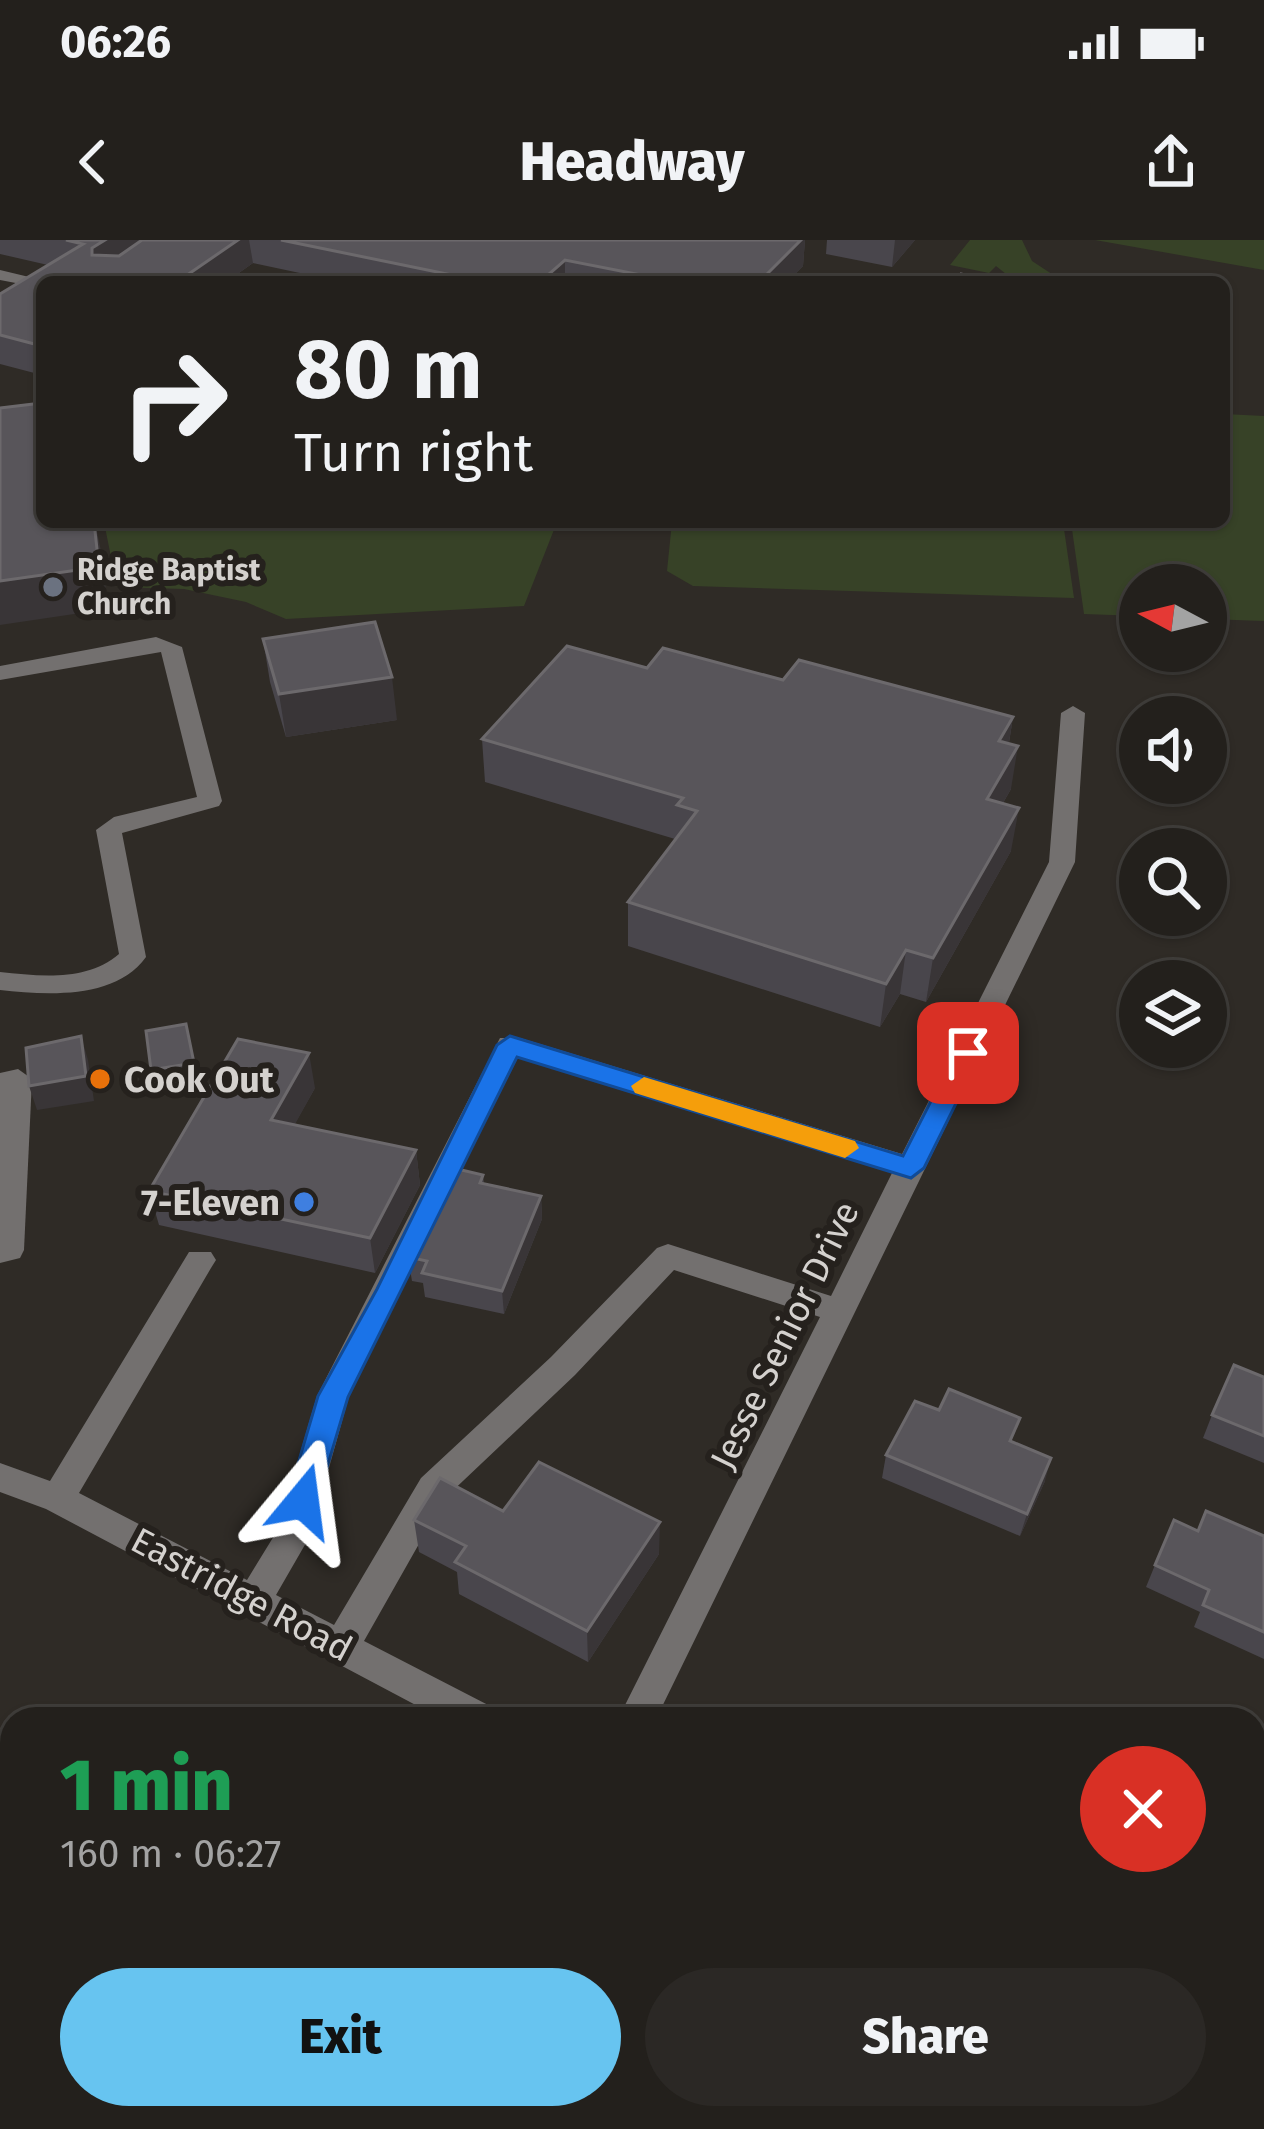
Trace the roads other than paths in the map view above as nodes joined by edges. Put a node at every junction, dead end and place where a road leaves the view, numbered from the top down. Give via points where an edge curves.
1 (0, 275) edge
2 (36, 282) edge
3 (0, 673) edge
4 (1073, 713) dead end
5 (0, 981) edge
6 (9, 1081) edge
7 (911, 1168) junction
8 (0, 1251) edge
9 (200, 1260) dead end
10 (840, 1311) junction
11 (0, 1477) edge
12 (58, 1498) junction
13 (254, 1600) junction
14 (342, 1646) junction
15 (456, 1707) edge
16 (643, 1707) edge

1 - 2 street
3 - 5 street via 171,647 210,801 109,830 133,957 119,973 43,986
4 - 7 street, Jesse Senior Drive via 1062,862
6 - 8 street via 9,1250
7 - 10 street, Jesse Senior Drive
7 - 13 street via 510,1045 333,1396 293,1536
9 - 12 street
10 - 14 street via 668,1256 433,1488
10 - 16 street, Jesse Senior Drive
11 - 12 street, Eastridge Road
12 - 13 street, Eastridge Road
13 - 14 street, Eastridge Road
14 - 15 street, Eastridge Road

